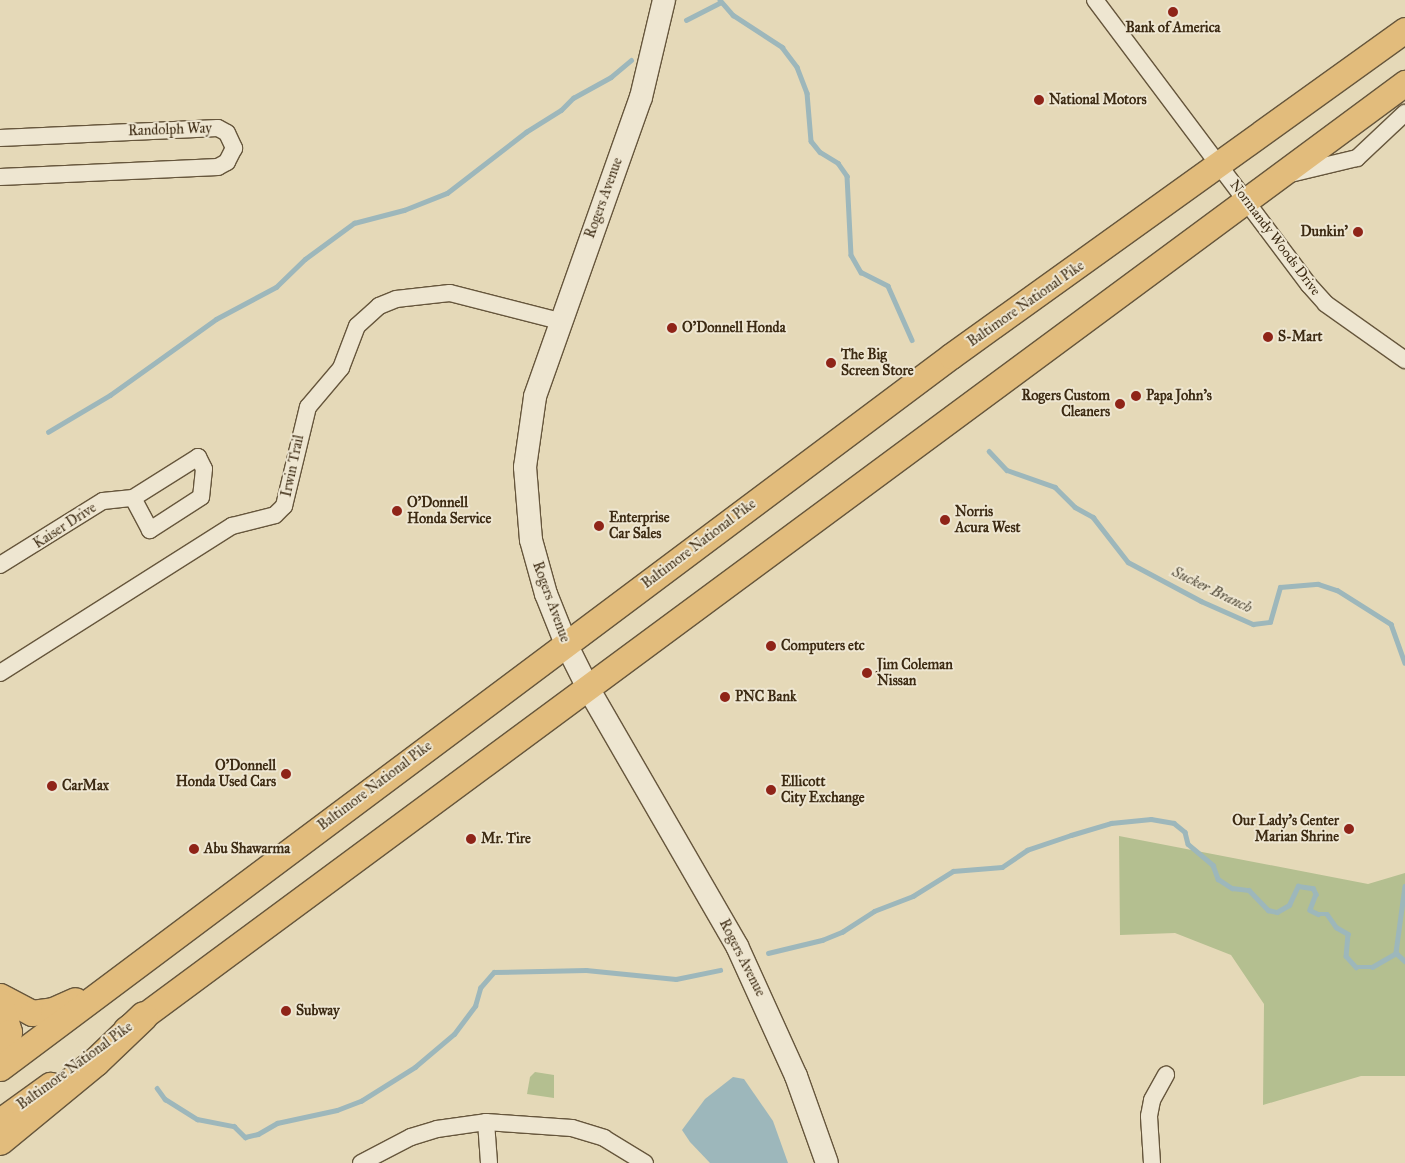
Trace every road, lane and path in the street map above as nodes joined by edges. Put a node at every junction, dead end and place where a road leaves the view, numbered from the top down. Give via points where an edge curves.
1 (664, 0) edge
2 (1095, 0) edge
3 (1405, 30) edge
4 (1405, 84) edge
5 (1405, 113) edge
6 (0, 138) edge
7 (1220, 165) junction
8 (1281, 176) junction
9 (0, 177) edge
10 (1247, 201) junction
11 (560, 321) junction
12 (1405, 360) edge
13 (133, 498) junction
14 (0, 565) edge
15 (566, 644) junction
16 (0, 673) edge
17 (588, 688) junction
18 (113, 982) junction
19 (0, 996) edge
20 (0, 1002) edge
21 (144, 1016) junction
22 (0, 1067) edge
23 (1166, 1075) dead end
24 (0, 1121) edge
25 (486, 1122) junction
26 (0, 1141) edge
27 (361, 1163) edge
28 (489, 1163) edge
29 (646, 1163) edge
30 (827, 1163) edge
31 (1152, 1163) edge

1 - 11 main road, Rogers Avenue via 641,97
2 - 7 street, Normandy Woods Drive
3 - 7 main road, Baltimore National Pike
4 - 8 main road, Baltimore National Pike
5 - 8 street via 1357,158
6 - 9 street, Randolph Way via 218,128 227,133 234,148 227,162 218,167
7 - 10 street, Normandy Woods Drive
7 - 15 main road, Baltimore National Pike via 951,356
8 - 10 main road, Baltimore National Pike
10 - 12 street, Normandy Woods Drive via 1326,304
10 - 17 main road, Baltimore National Pike
11 - 15 main road, Rogers Avenue via 535,396 528,433 526,499 537,566
11 - 16 street, Irwin Trail via 450,293 396,299 379,306 357,326 341,368 308,407 302,422 289,493 284,506 275,515 232,526
13 - 13 street, Kaiser Drive via 158,482 198,457 204,469 201,497 150,530
13 - 14 street, Kaiser Drive via 103,501
15 - 17 main road, Rogers Avenue
15 - 18 main road, Baltimore National Pike
17 - 21 main road, Baltimore National Pike
17 - 30 main road, Rogers Avenue via 738,946 796,1076
18 - 19 main road via 44,1013 19,1009
18 - 22 main road, Baltimore National Pike
20 - 22 main road via 9,1032
21 - 24 main road, Baltimore National Pike
21 - 26 highway via 96,1062
23 - 31 street via 1152,1100 1149,1116
25 - 27 street via 437,1129 411,1137
25 - 28 street
25 - 29 street via 572,1128 604,1138

